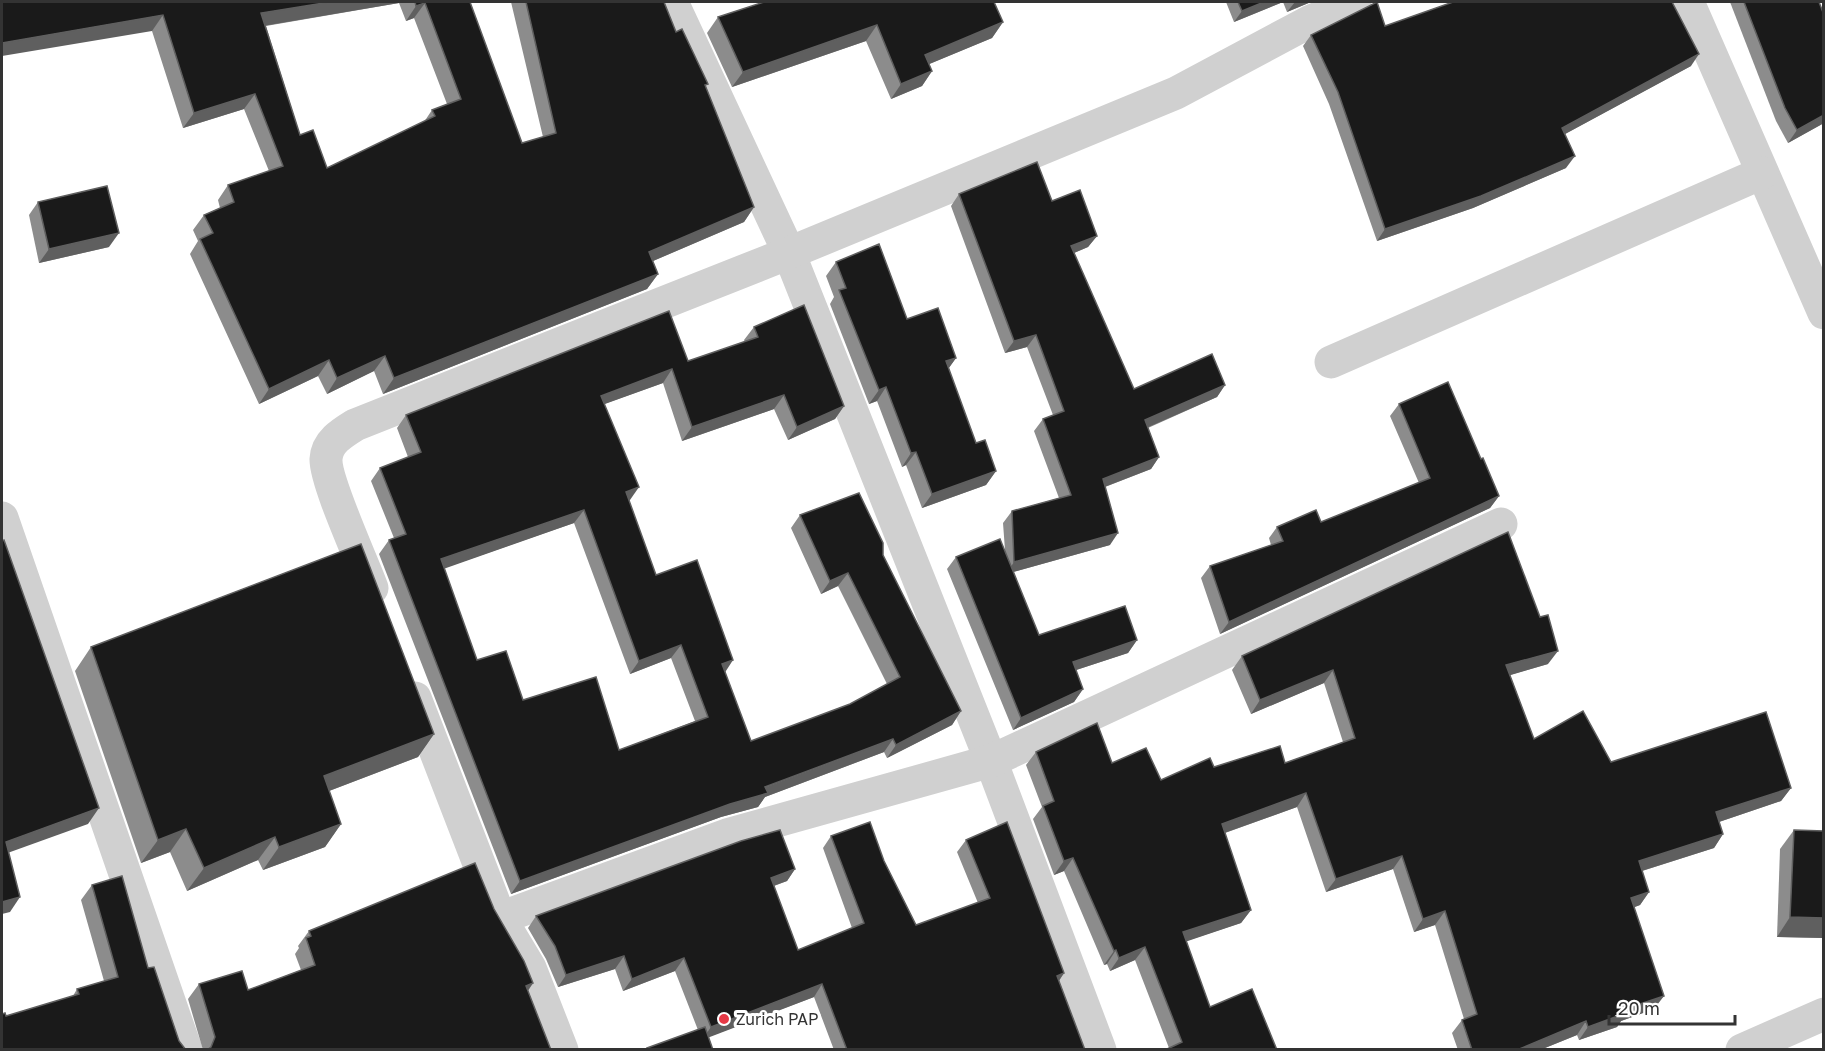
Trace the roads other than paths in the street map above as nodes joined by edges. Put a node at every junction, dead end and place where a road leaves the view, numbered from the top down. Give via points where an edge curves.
1 (672, 2) edge
2 (1355, 2) edge
3 (1688, 2) edge
4 (1762, 173) junction
5 (789, 253) junction
6 (1824, 313) edge
7 (1331, 362) dead end
8 (2, 518) edge
9 (1501, 524) dead end
10 (385, 621) edge
11 (402, 665) edge
12 (991, 761) junction
13 (500, 918) junction
14 (1824, 1014) edge
15 (186, 1050) edge
16 (562, 1050) edge
17 (1100, 1050) edge
18 (1742, 1050) edge

1 - 5 street
2 - 5 street via 1176,93
3 - 4 street
4 - 6 street
4 - 7 street
5 - 10 street via 355,425 335,438 326,459 330,478
5 - 12 street
8 - 15 street
9 - 12 street
11 - 13 street
12 - 13 street via 727,835
12 - 17 street
13 - 16 street via 530,968
14 - 18 street

